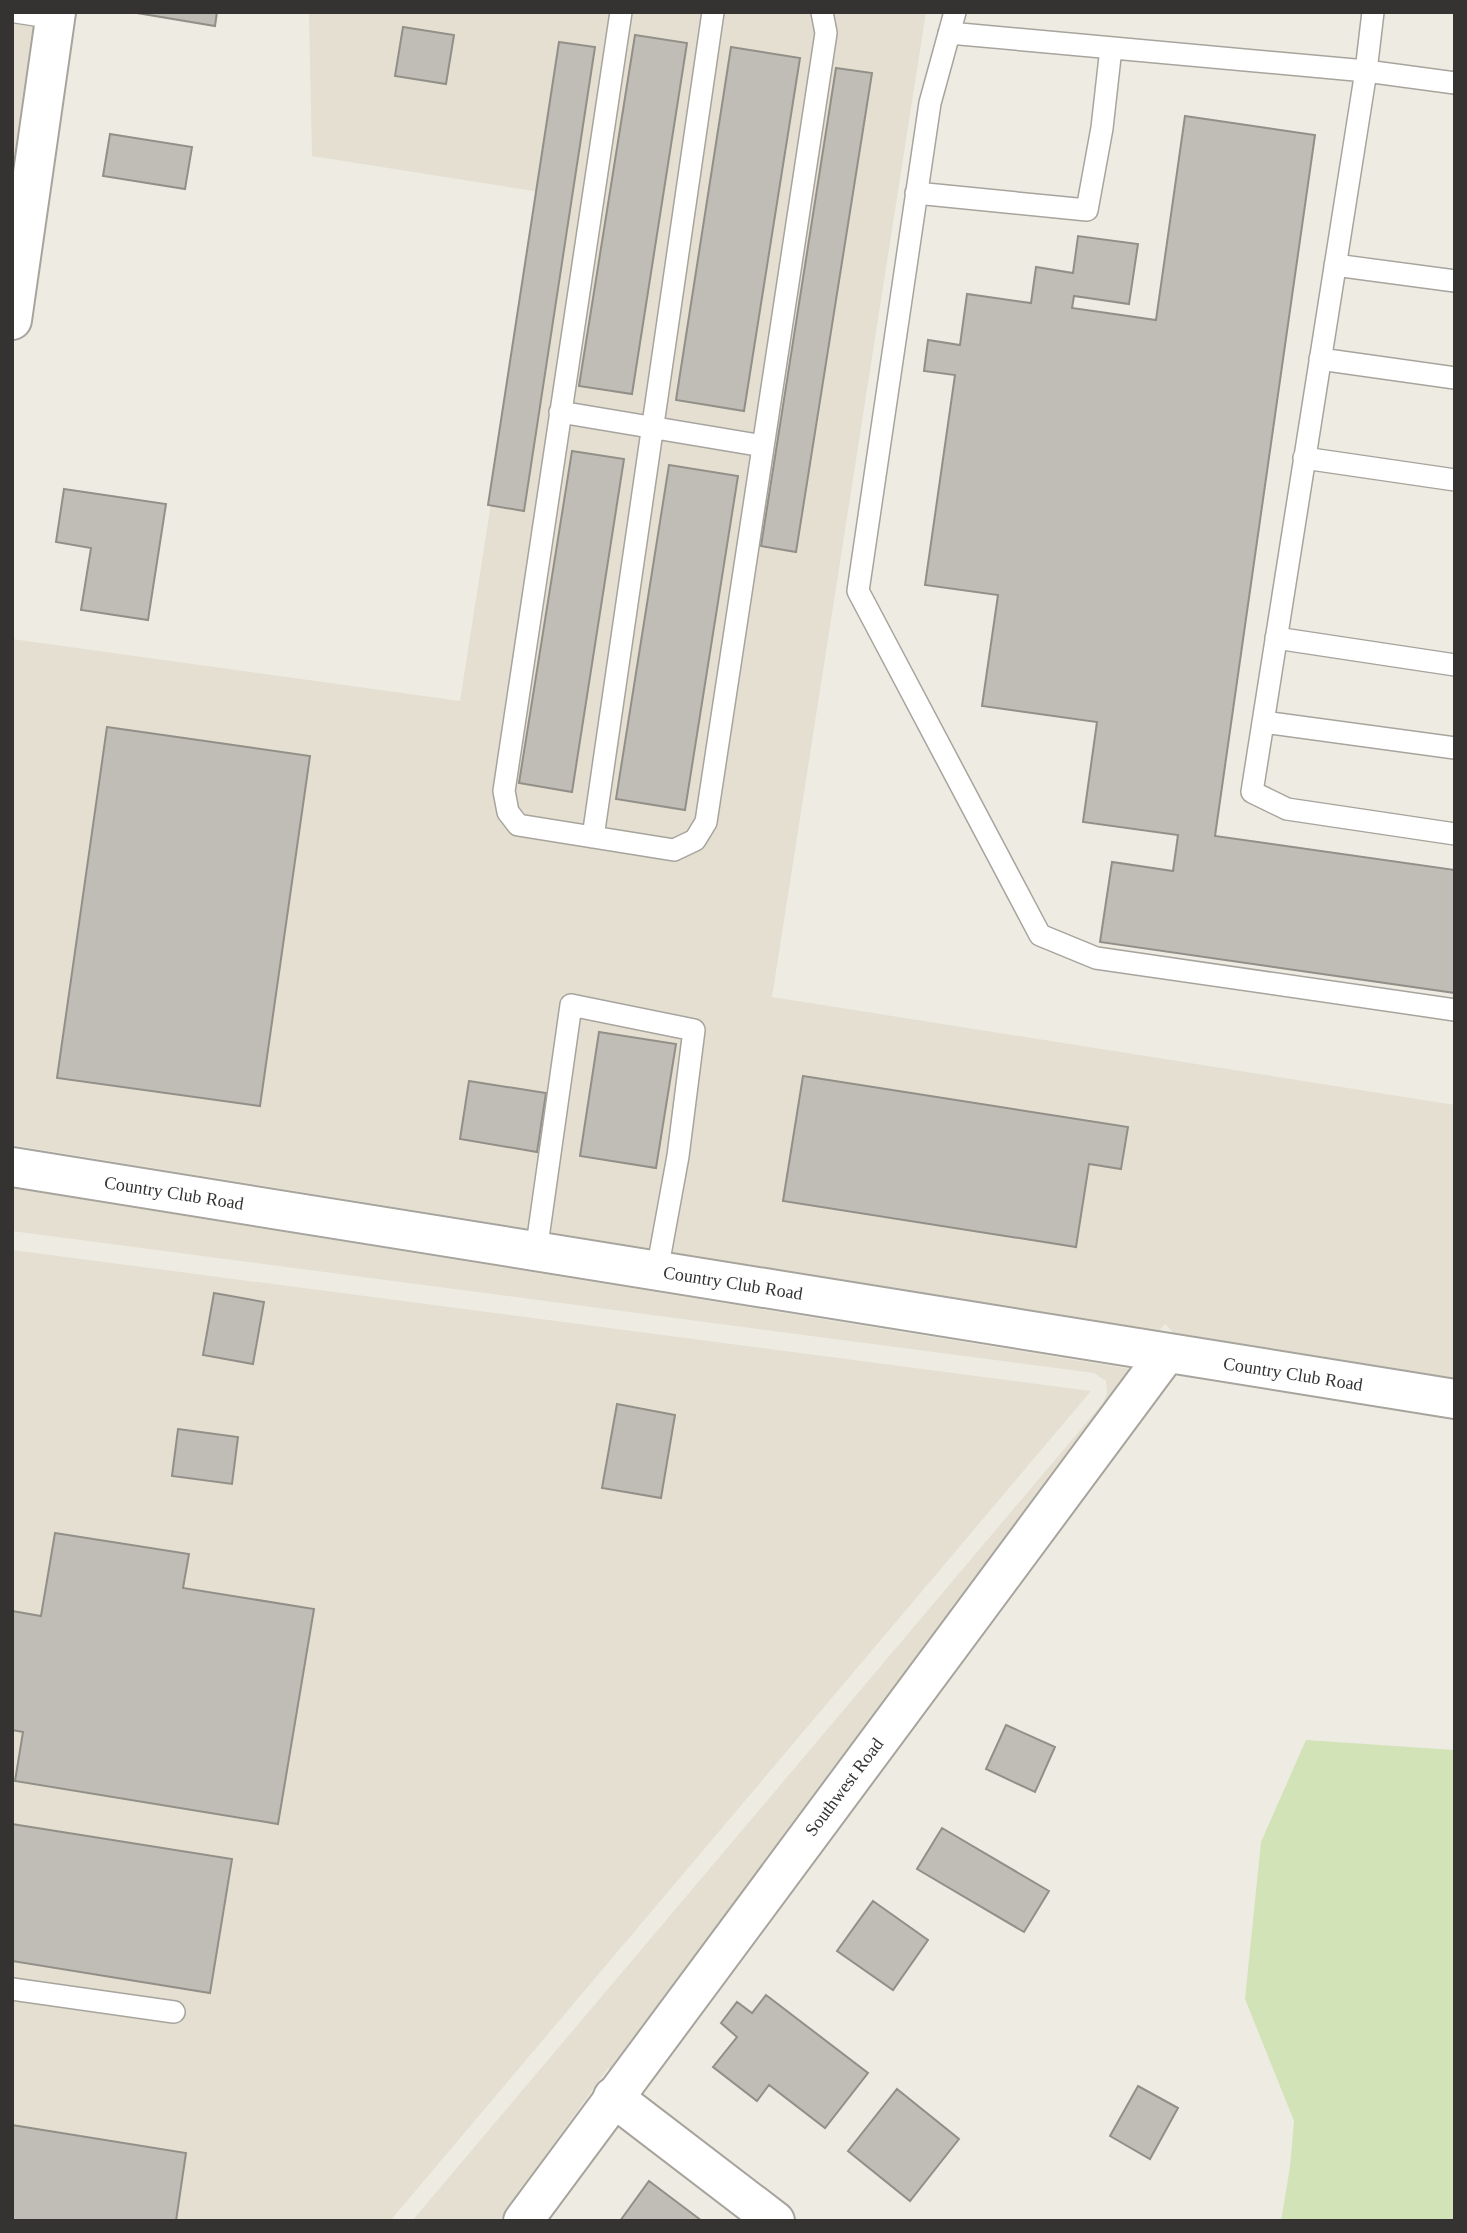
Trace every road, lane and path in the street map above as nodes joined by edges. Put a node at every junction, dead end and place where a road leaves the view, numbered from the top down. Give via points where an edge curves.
1 (16, 12) edge
2 (621, 12) edge
3 (713, 12) edge
4 (822, 12) edge
5 (955, 12) edge
6 (1373, 12) edge
7 (55, 15) edge
8 (949, 33) junction
9 (1111, 48) junction
10 (1366, 71) junction
11 (1455, 83) edge
12 (916, 193) junction
13 (1335, 265) junction
14 (1455, 281) edge
15 (12, 320) edge
16 (1320, 359) junction
17 (1455, 378) edge
18 (560, 412) junction
19 (652, 427) junction
20 (763, 446) junction
21 (1304, 458) junction
22 (1455, 480) edge
23 (1276, 638) junction
24 (1455, 665) edge
25 (1263, 722) junction
26 (1455, 748) edge
27 (1455, 834) edge
28 (593, 837) junction
29 (1455, 1010) edge
30 (12, 1167) edge
31 (536, 1252) junction
32 (657, 1271) junction
33 (1166, 1353) junction
34 (1455, 1399) edge
35 (12, 1989) edge
36 (174, 2012) dead end
37 (613, 2097) junction
38 (523, 2221) edge
39 (775, 2221) edge

1 - 7 lane
2 - 18 lane
3 - 19 lane
4 - 20 lane via 826,33
5 - 8 lane
6 - 10 lane
7 - 15 street
8 - 9 lane
8 - 12 lane via 929,103
9 - 10 lane
9 - 12 lane via 1087,210
10 - 11 lane
10 - 13 lane
12 - 29 lane via 858,591 1040,935 1096,958
13 - 14 lane
13 - 16 lane
16 - 17 lane
16 - 21 lane
18 - 19 lane
18 - 28 lane via 504,791 508,811 518,825
19 - 20 lane
19 - 28 lane
20 - 28 lane via 706,822 695,840 674,850
21 - 22 lane
21 - 23 lane
23 - 24 lane
23 - 25 lane
25 - 26 lane
25 - 27 lane via 1252,792 1287,809
30 - 31 street, Country Club Road
31 - 32 street, Country Club Road
31 - 32 lane via 571,1005 694,1030
32 - 33 street, Country Club Road
33 - 34 street, Country Club Road
33 - 37 street, Southwest Road
35 - 36 lane
37 - 38 street, Southwest Road
37 - 39 street

